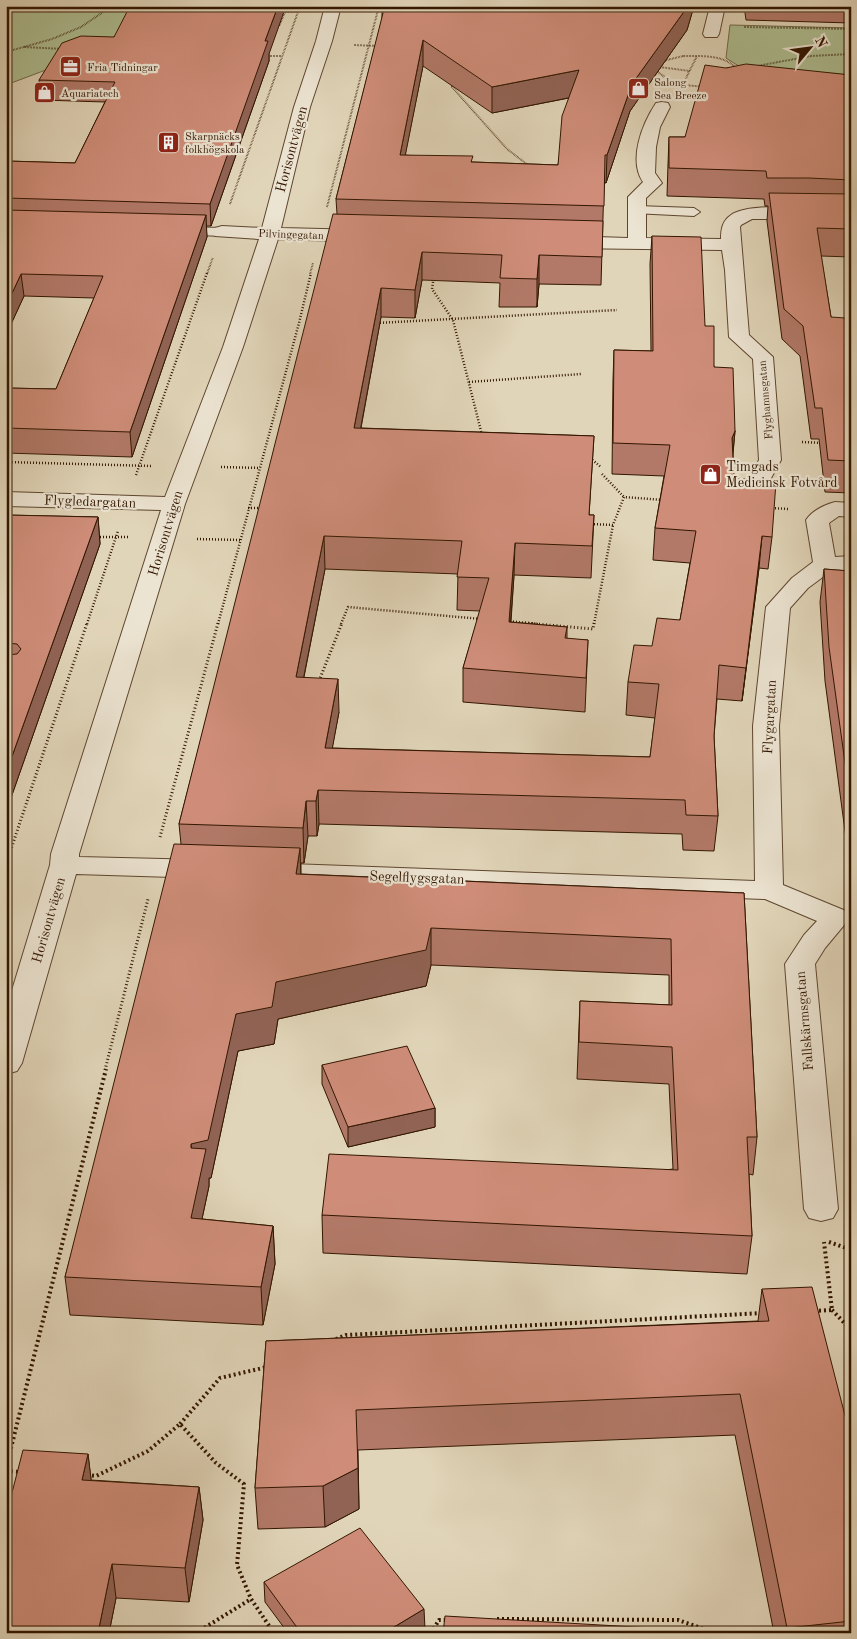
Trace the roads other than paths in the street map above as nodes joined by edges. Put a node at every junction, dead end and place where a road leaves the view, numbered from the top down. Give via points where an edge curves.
1 (333, 6) edge
2 (718, 6) edge
3 (713, 30) road end
4 (662, 107) dead end
5 (637, 210) junction
6 (694, 212) dead end
7 (851, 215) edge
8 (168, 230) edge
9 (222, 232) joint
10 (270, 234) junction
11 (380, 237) edge
12 (548, 241) edge
13 (637, 243) junction
14 (731, 245) junction
15 (762, 475) dead end
16 (6, 498) edge
17 (174, 504) junction
18 (851, 510) edge
19 (851, 563) edge
20 (825, 564) junction
21 (64, 865) junction
22 (769, 890) junction
23 (843, 918) edge
24 (6, 1063) edge
25 (820, 1209) road end

1 - 10 street, Horisontvägen via 302,107
2 - 3 street
4 - 5 street via 646,147 646,173 653,183 637,196
5 - 6 lane
5 - 13 street
7 - 14 street via 750,213 736,218 729,228
8 - 9 lane, Pilvingegatan
9 - 10 street, Pilvingegatan
10 - 11 street, Pilvingegatan
10 - 17 street, Horisontvägen via 233,347
12 - 13 street
13 - 14 street
14 - 15 street, Flyghamnsgatan via 739,337 763,357 770,460
16 - 17 street, Flygledargatan
17 - 21 street, Horisontvägen
18 - 20 street via 836,509 817,520
19 - 20 street
20 - 22 street, Flygargatan via 800,583 778,607 766,726
21 - 22 street, Segelflygsgatan
21 - 24 street, Horisontvägen
22 - 23 street, Fallskärmsgatan
23 - 25 street, Fallskärmsgatan via 814,942 800,964

